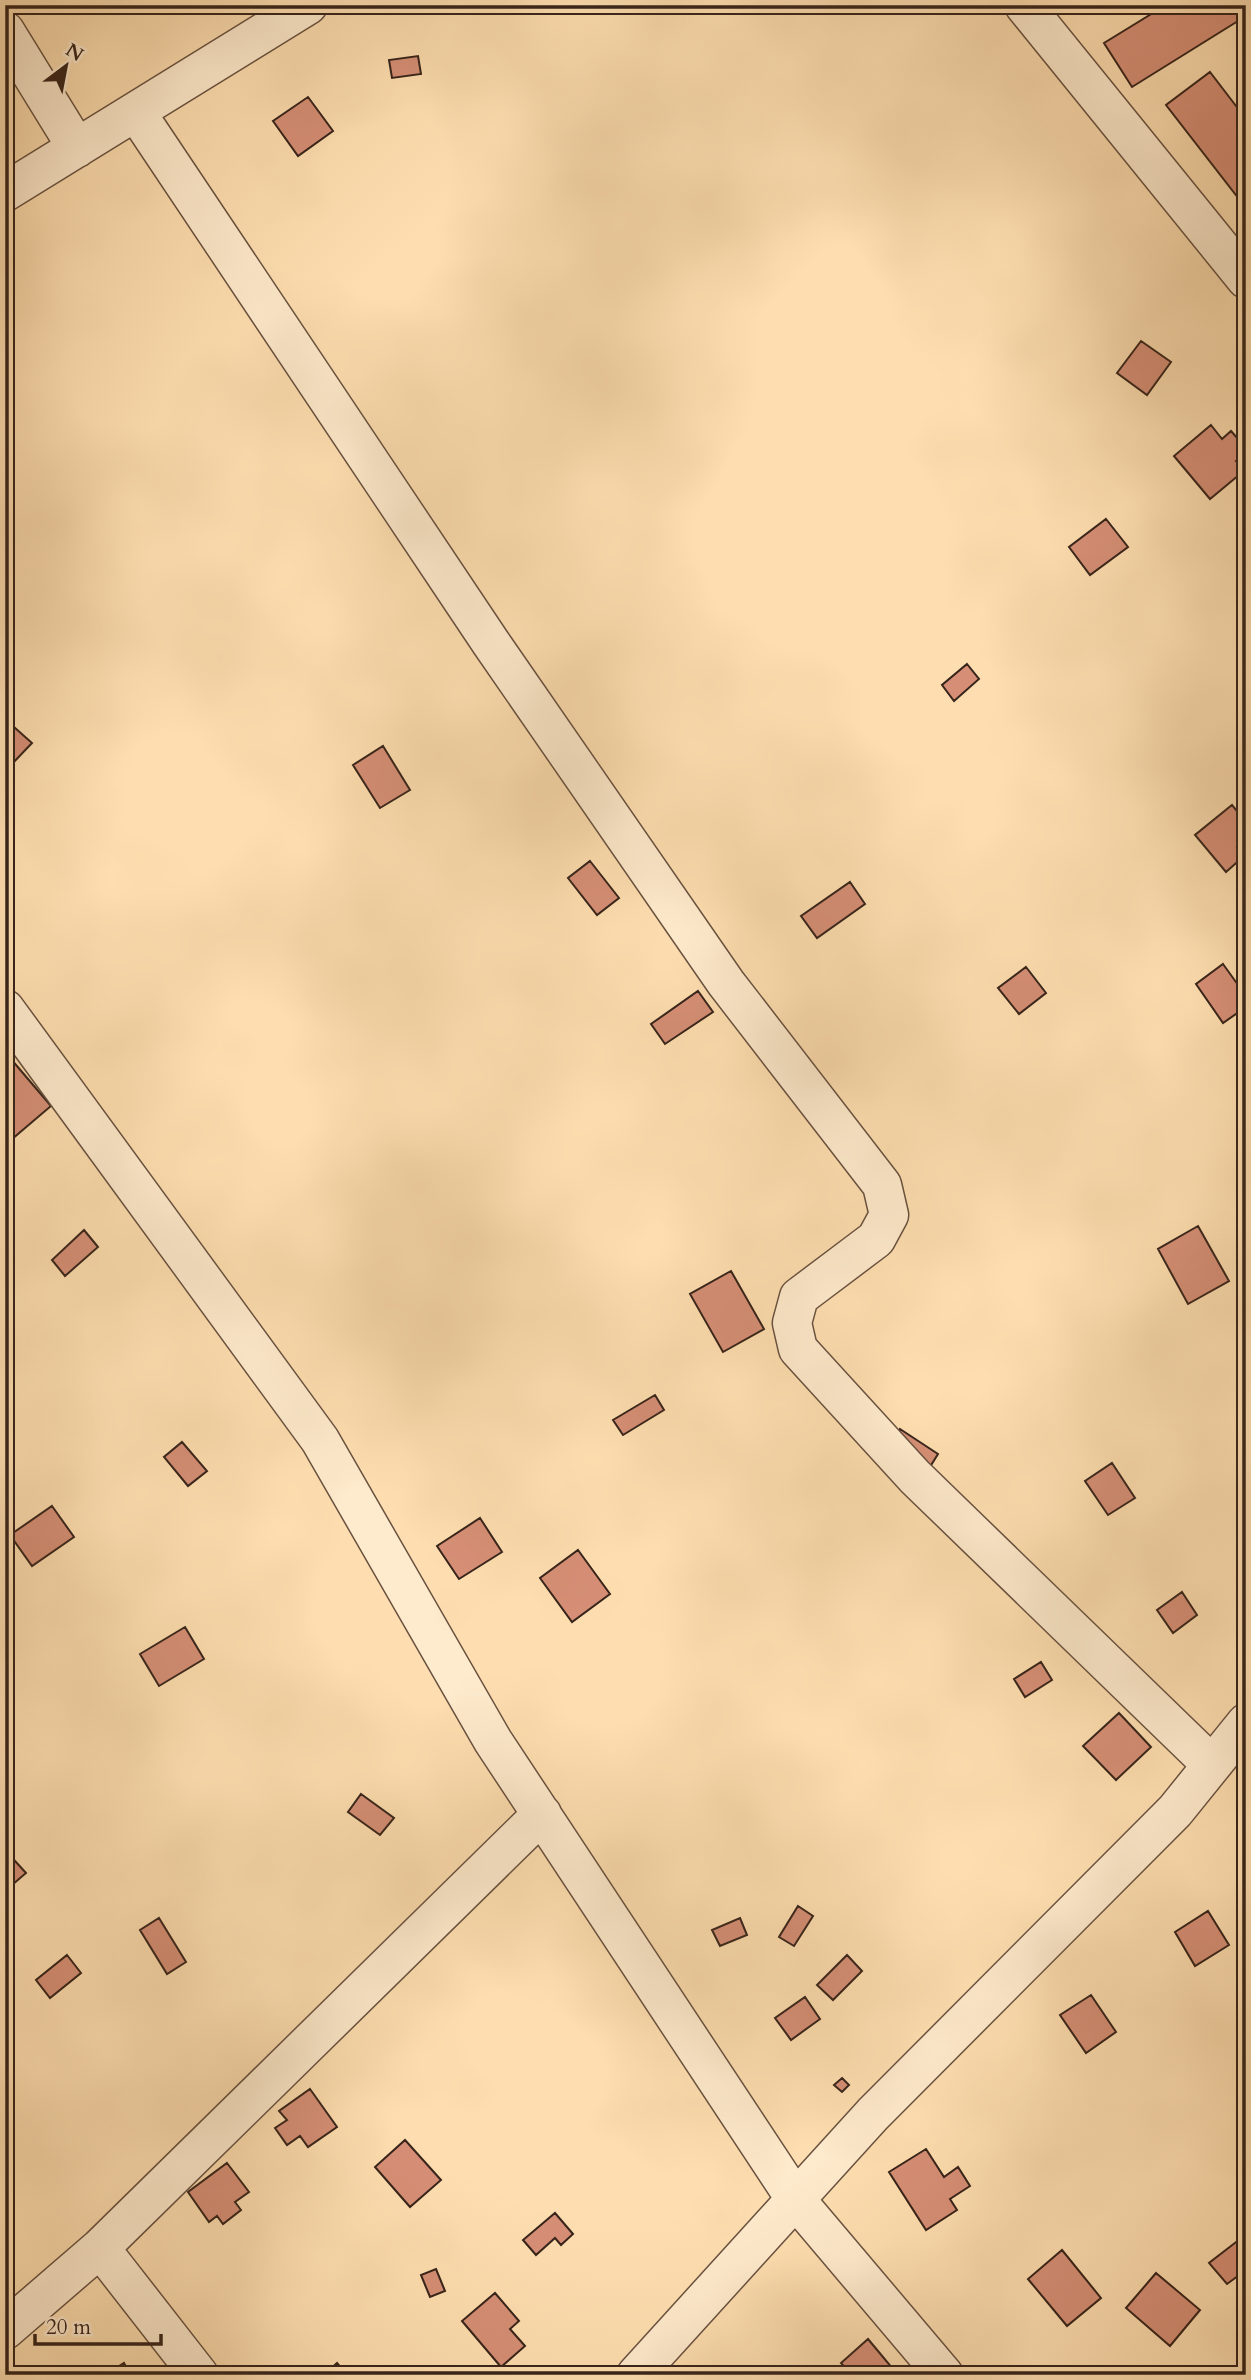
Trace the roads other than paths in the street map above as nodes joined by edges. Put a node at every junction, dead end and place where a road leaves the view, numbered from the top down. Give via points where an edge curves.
1 (309, 5) edge
2 (1024, 5) edge
3 (5, 32) edge
4 (136, 112) junction
5 (77, 148) junction
6 (5, 192) edge
7 (1246, 279) edge
8 (5, 1009) edge
9 (1245, 1727) edge
10 (1212, 1765) junction
11 (542, 1814) junction
12 (796, 2200) junction
13 (100, 2248) junction
14 (5, 2330) edge
15 (199, 2375) edge
16 (636, 2375) edge
17 (944, 2375) edge

1 - 4 street
2 - 7 street
3 - 5 street
4 - 5 street
4 - 10 street via 491,643 726,983 882,1185 889,1215 876,1239 799,1297 792,1323 798,1349 915,1477
5 - 6 street
8 - 11 street via 320,1440 492,1741
9 - 10 street
10 - 12 street via 1175,1811 873,2115
11 - 12 street
11 - 13 street
12 - 16 street
12 - 17 street
13 - 14 street
13 - 15 street

